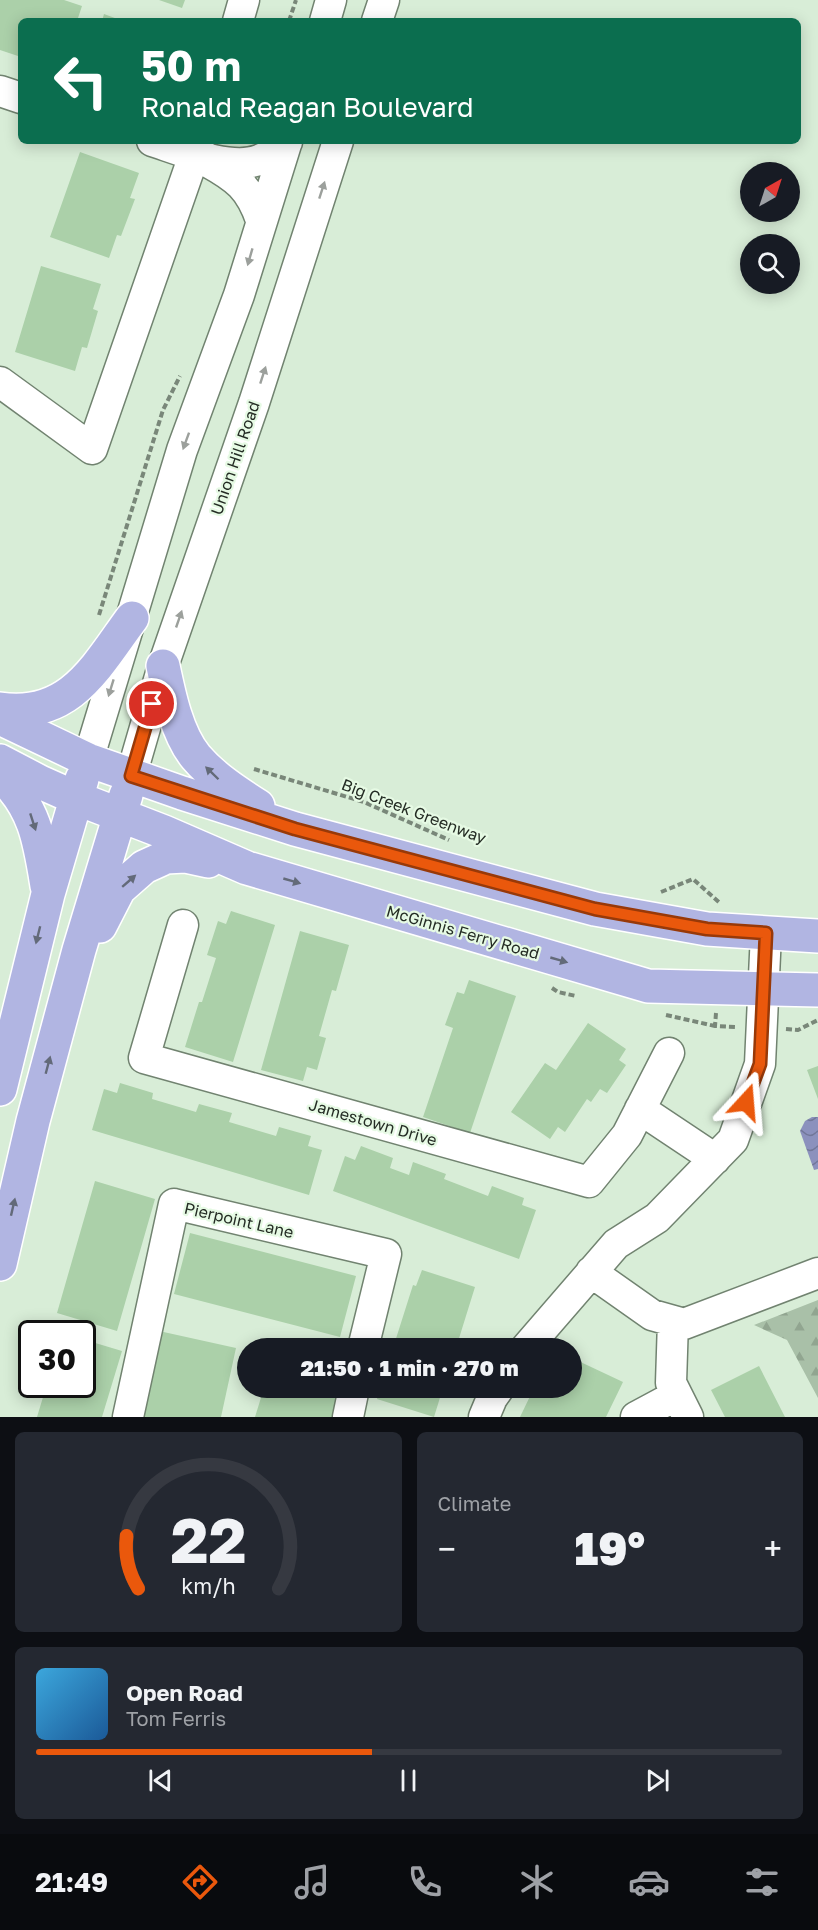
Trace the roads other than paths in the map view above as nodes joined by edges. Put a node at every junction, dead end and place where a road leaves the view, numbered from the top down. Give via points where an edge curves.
1 (244, 0) edge
2 (331, 0) edge
3 (384, 0) edge
4 (239, 18) edge
5 (326, 18) edge
6 (378, 18) edge
7 (0, 91) edge
8 (18, 97) edge
9 (171, 144) edge
10 (284, 144) edge
11 (286, 144) edge
12 (337, 144) edge
13 (197, 148) edge
14 (261, 220) junction
15 (0, 382) edge
16 (132, 618) junction
17 (163, 666) junction
18 (0, 709) edge
19 (0, 718) edge
20 (88, 760) junction
21 (0, 761) edge
22 (0, 775) edge
23 (131, 776) junction
24 (76, 798) junction
25 (120, 815) junction
26 (295, 829) junction
27 (247, 868) junction
28 (48, 894) junction
29 (183, 925) dead end
30 (766, 933) junction
31 (818, 936) edge
32 (69, 986) junction
33 (764, 990) junction
34 (818, 990) edge
35 (669, 1053) dead end
36 (0, 1089) edge
37 (640, 1109) junction
38 (715, 1159) junction
39 (0, 1264) edge
40 (591, 1272) junction
41 (818, 1273) edge
42 (673, 1321) junction
43 (365, 1338) edge
44 (534, 1338) edge
45 (352, 1398) edge
46 (492, 1398) edge
47 (683, 1406) edge
48 (128, 1417) edge
49 (348, 1417) edge
50 (484, 1417) edge
51 (636, 1417) edge

1 - 4 street
2 - 5 street
3 - 6 street
7 - 8 street
9 - 13 street
10 - 13 street via 270,155 247,163 232,163
11 - 14 street
17 -> 12 street, Union Hill Road via 254,403
13 - 14 street via 240,182 255,202
13 - 15 street via 92,449
14 -> 16 street via 239,295 182,450
16 - 18 main road via 77,688 49,706 17,711
16 -> 20 street
17 - 23 street, Union Hill Road
26 -> 17 main road via 224,783 195,756 177,720
19 - 20 main road
20 - 23 main road
20 - 24 main road
21 - 24 main road, McGinnis Ferry Road
22 -> 28 main road via 17,791 30,812
23 - 25 main road
23 - 26 main road
24 - 25 main road, McGinnis Ferry Road
24 - 28 main road
25 - 27 main road, McGinnis Ferry Road
25 - 32 main road
26 - 30 main road via 595,909 707,929
32 -> 27 main road via 119,889 144,867 166,857 185,856
27 -> 33 main road, McGinnis Ferry Road via 648,987
28 -> 36 main road
29 - 37 street, Jamestown Drive via 144,1058 589,1182 627,1135
30 - 31 main road
30 - 33 street
39 -> 32 main road
33 - 34 main road, McGinnis Ferry Road
33 - 38 street via 760,1064 733,1140
35 - 37 street, Jamestown Drive
37 - 38 street
38 - 40 street via 657,1218 616,1244
40 - 42 street via 652,1316
40 - 44 street
41 - 42 street via 703,1318 684,1324
42 - 47 street via 671,1383
43 - 48 street, Pierpoint Lane via 386,1254 174,1204
45 - 49 street
46 - 50 street
47 - 51 street

